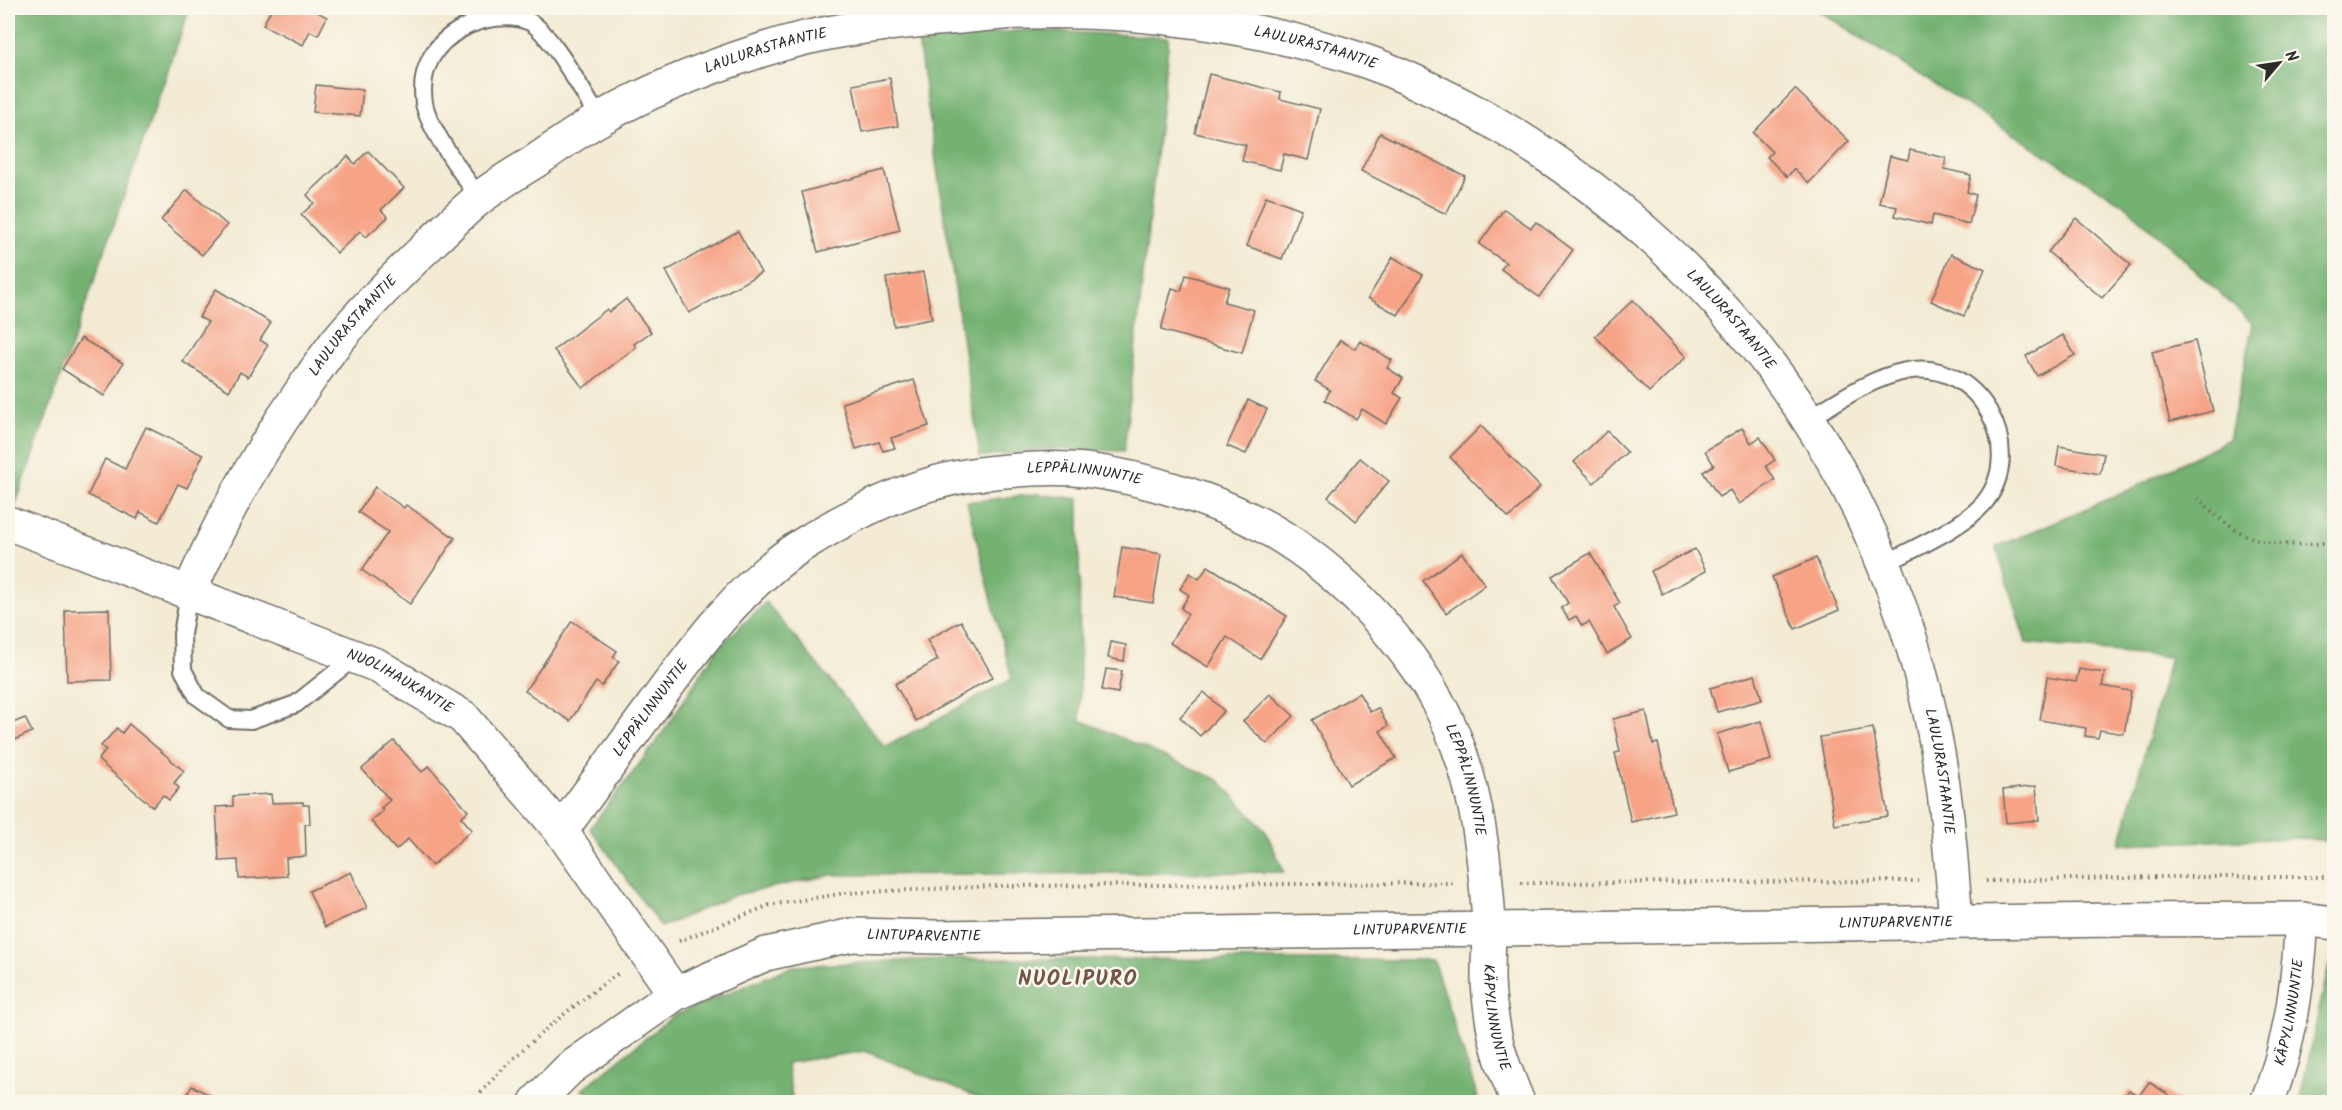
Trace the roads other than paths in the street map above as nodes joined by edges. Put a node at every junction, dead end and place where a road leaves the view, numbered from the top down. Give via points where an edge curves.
1 (599, 119) junction
2 (479, 198) junction
3 (1808, 419) junction
4 (8, 524) edge
5 (1883, 565) junction
6 (189, 593) junction
7 (355, 657) junction
8 (561, 831) junction
9 (2301, 919) junction
10 (1956, 922) junction
11 (2334, 923) edge
12 (1489, 928) junction
13 (675, 994) junction
14 (536, 1102) edge
15 (1518, 1102) edge
16 (2267, 1102) edge

1 - 2 street, LAULURASTAANTIE
1 - 2 lane via 564,61 531,22 493,18 448,36 437,46 428,64 424,104 432,125
1 - 3 street, LAULURASTAANTIE via 685,78 765,49 850,27 897,22 1027,12 1096,14 1170,19 1304,44 1367,62 1443,94 1565,168 1664,248 1749,340
2 - 6 street, LAULURASTAANTIE via 390,281 334,345 270,436 209,547
3 - 5 street, LAULURASTAANTIE
3 - 5 lane via 1850,393 1906,370 1953,375 1976,392 1989,410 1999,435 2000,464 1996,483 1985,502 1969,518
4 - 6 street, NUOLIHAUKANTIE
5 - 10 street, LAULURASTAANTIE via 1908,628 1934,731 1950,837
6 - 7 street, NUOLIHAUKANTIE
6 - 7 lane via 182,634 183,670 197,696 229,719 251,720 296,704
7 - 8 street, NUOLIHAUKANTIE via 463,717
8 - 12 street, LEPPÄLINNUNTIE via 682,666 740,595 799,547 866,508 919,488 968,476 1037,469 1083,470 1131,478 1198,497 1267,528 1346,587 1381,622 1434,695 1465,768 1481,840
8 - 13 street, NUOLIHAUKANTIE
9 - 10 street, LINTUPARVENTIE
9 - 11 street, LINTUPARVENTIE
9 - 16 street, KÄPYLINNUNTIE via 2291,1026
10 - 12 street, LINTUPARVENTIE
12 - 13 street, LINTUPARVENTIE via 852,936 766,954
12 - 15 street, KÄPYLINNUNTIE via 1488,981 1494,1034
13 - 14 street, LINTUPARVENTIE via 569,1069

